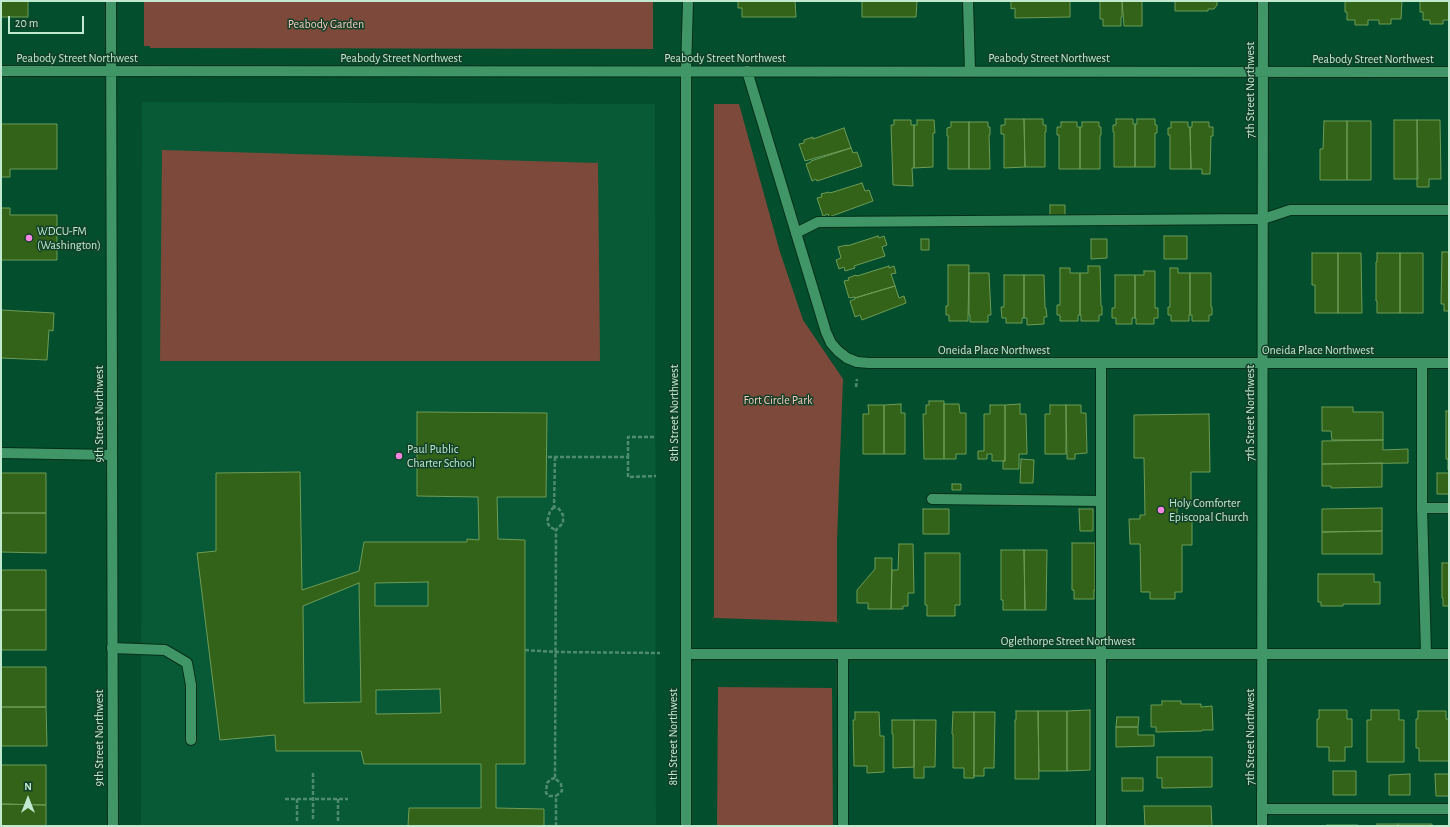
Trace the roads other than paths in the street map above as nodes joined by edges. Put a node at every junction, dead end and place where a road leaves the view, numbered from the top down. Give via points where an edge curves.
1 (111, 1) edge
2 (688, 1) edge
3 (968, 1) edge
4 (1263, 1) edge
5 (1, 71) edge
6 (111, 71) junction
7 (686, 71) junction
8 (747, 71) junction
9 (970, 71) junction
10 (1263, 72) junction
11 (1449, 72) edge
12 (1449, 210) edge
13 (1263, 219) junction
14 (796, 233) junction
15 (1101, 363) junction
16 (1263, 363) junction
17 (1422, 363) junction
18 (1449, 363) edge
19 (1, 453) edge
20 (112, 455) junction
21 (932, 499) dead end
22 (1101, 500) junction
23 (1422, 508) junction
24 (1449, 508) edge
25 (112, 648) junction
26 (686, 654) junction
27 (843, 654) junction
28 (1101, 654) junction
29 (1263, 654) junction
30 (1426, 654) junction
31 (1449, 654) edge
32 (191, 740) dead end
33 (1262, 809) junction
34 (1449, 809) edge
35 (113, 826) edge
36 (686, 826) edge
37 (843, 826) edge
38 (1101, 826) edge
39 (1262, 826) edge

1 - 6 street, 9th Street Northwest
2 - 7 street, 8th Street Northwest
3 - 9 street
4 - 10 street, 7th Street Northwest
5 - 6 street, Peabody Street Northwest
6 - 7 street, Peabody Street Northwest
6 - 20 street, 9th Street Northwest
7 - 8 street, Peabody Street Northwest
7 - 26 street, 8th Street Northwest
8 - 9 street, Peabody Street Northwest
8 - 14 street, Oneida Place Northwest
9 - 10 street, Peabody Street Northwest
10 - 11 street, Peabody Street Northwest
10 - 13 street, 7th Street Northwest
12 - 13 street via 1290,210
13 - 14 street via 818,222
13 - 16 street, 7th Street Northwest
14 - 15 street, Oneida Place Northwest via 826,332 831,343 847,358 869,363
15 - 16 street, Oneida Place Northwest
15 - 22 street
16 - 17 street, Oneida Place Northwest
16 - 29 street, 7th Street Northwest
17 - 18 street, Oneida Place Northwest
17 - 23 street
19 - 20 street
20 - 25 street, 9th Street Northwest
21 - 22 street
22 - 28 street
23 - 24 street
23 - 30 street
25 - 32 street via 165,650 187,662 191,685
25 - 35 street, 9th Street Northwest
26 - 27 street, Oglethorpe Street Northwest
26 - 36 street, 8th Street Northwest
27 - 28 street, Oglethorpe Street Northwest
27 - 37 street
28 - 29 street, Oglethorpe Street Northwest
28 - 38 street
29 - 30 street, Oglethorpe Street Northwest
29 - 33 street, 7th Street Northwest
30 - 31 street, Oglethorpe Street Northwest
33 - 34 street
33 - 39 street, 7th Street Northwest

